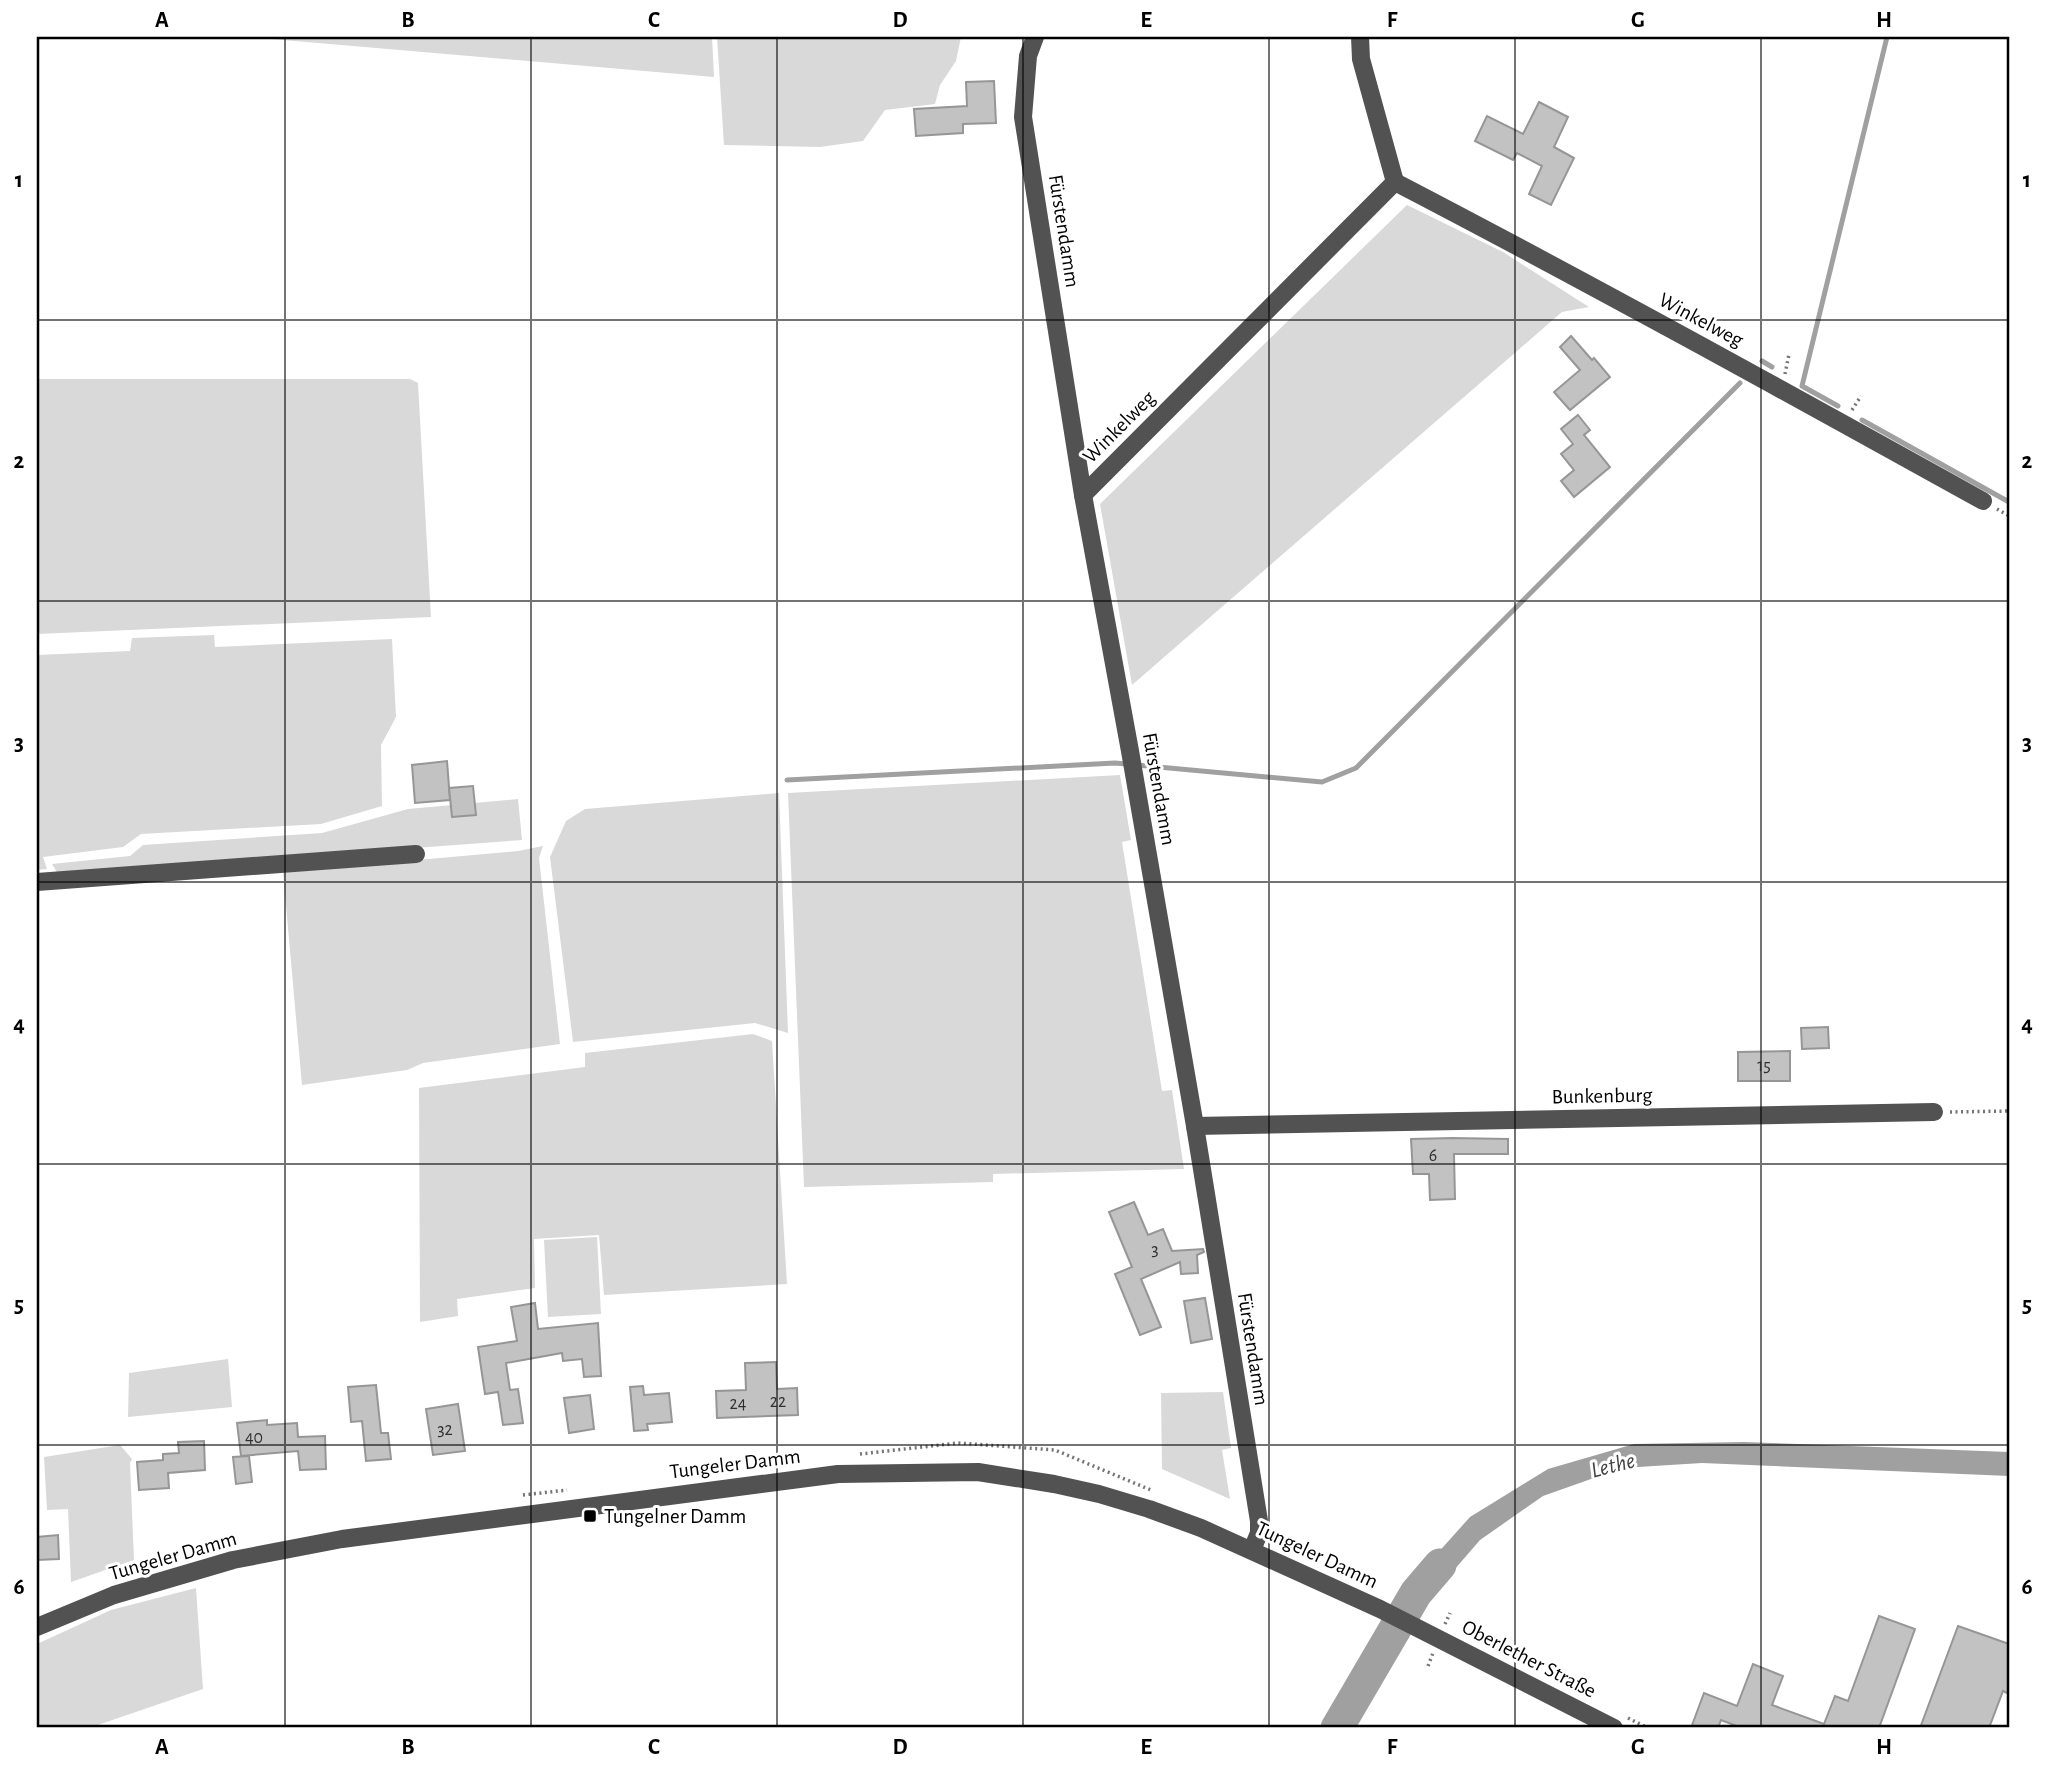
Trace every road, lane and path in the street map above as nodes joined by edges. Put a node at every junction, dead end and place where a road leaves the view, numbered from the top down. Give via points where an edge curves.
1 (1035, 37) edge
2 (1360, 37) edge
3 (1395, 182) junction
4 (1083, 495) junction
5 (1983, 501) dead end
6 (416, 854) dead end
7 (37, 882) edge
8 (2009, 1111) edge
9 (1934, 1112) joint
10 (1195, 1126) junction
11 (1252, 1550) junction
12 (37, 1627) edge
13 (1424, 1631) joint
14 (1614, 1728) edge

1 - 4 street, Fürstendamm via 1028,56 1023,117
2 - 3 street via 1361,59
3 - 4 street, Winkelweg
3 - 5 street, Winkelweg
4 - 10 street, Fürstendamm
6 - 7 street
8 - 9 path
9 - 10 street, Bunkenburg
10 - 11 street, Fürstendamm via 1258,1521
11 - 12 street, Tungeler Damm via 1149,1509 1054,1484 978,1472 838,1474 331,1541 233,1560 114,1595
11 - 13 street, Tungeler Damm
13 - 14 street, Oberlether Straße

